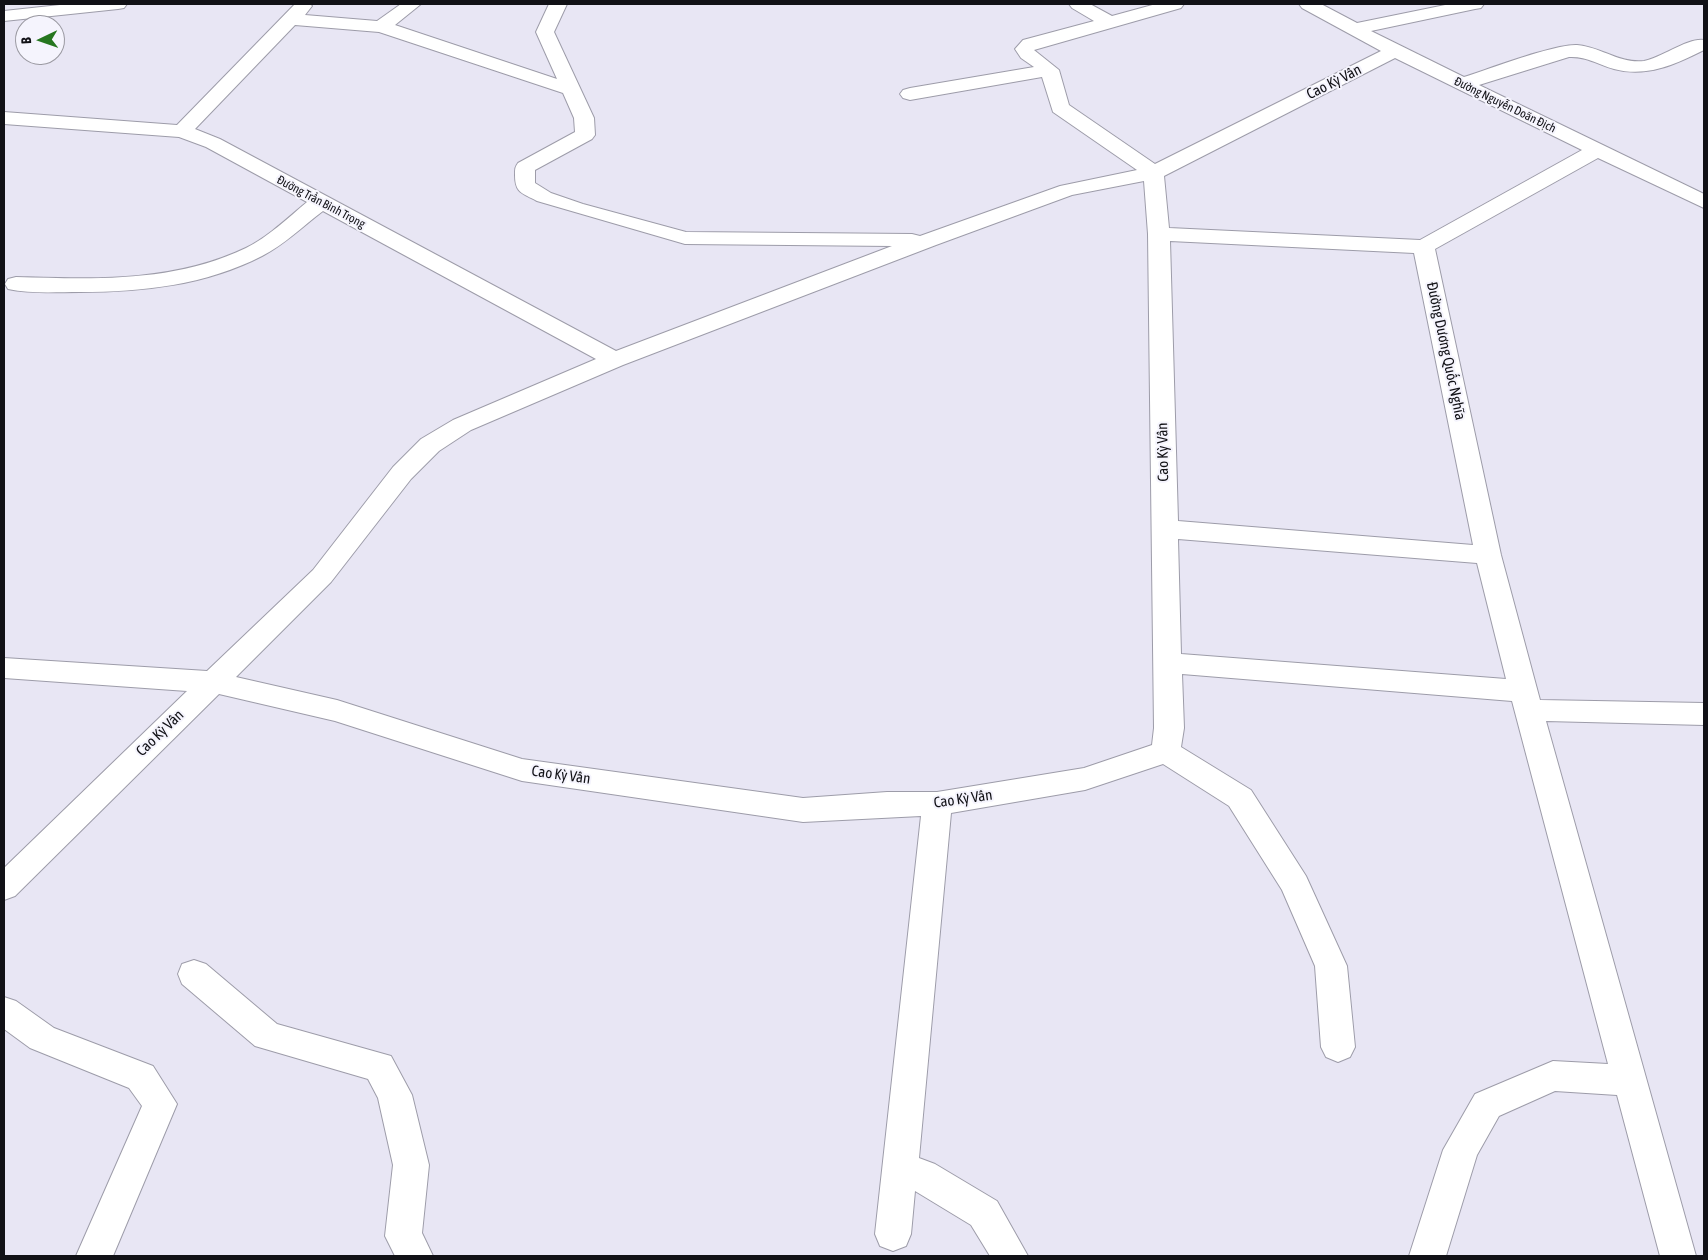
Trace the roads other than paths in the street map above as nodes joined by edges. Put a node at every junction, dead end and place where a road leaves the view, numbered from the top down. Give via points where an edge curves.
1 (118, 4) edge
2 (305, 4) edge
3 (412, 4) edge
4 (558, 4) edge
5 (1078, 4) edge
6 (1175, 4) edge
7 (1308, 4) edge
8 (1475, 4) edge
9 (4, 16) edge
10 (291, 19) junction
11 (1109, 22) junction
12 (381, 27) junction
13 (1354, 29) junction
14 (1701, 45) dead end
15 (1395, 51) junction
16 (1050, 70) junction
17 (1462, 84) junction
18 (569, 89) junction
19 (910, 94) dead end
20 (4, 118) edge
21 (182, 131) junction
22 (1598, 150) junction
23 (1154, 173) junction
24 (321, 202) junction
25 (1704, 202) edge
26 (1158, 234) junction
27 (928, 240) junction
28 (1424, 247) junction
29 (16, 284) dead end
30 (615, 360) junction
31 (1164, 529) junction
32 (1488, 555) junction
33 (1168, 662) junction
34 (4, 668) edge
35 (213, 682) junction
36 (1526, 701) junction
37 (1704, 714) edge
38 (1166, 752) junction
39 (937, 804) junction
40 (4, 887) edge
41 (194, 974) dead end
42 (4, 1011) edge
43 (1338, 1047) dead end
44 (1629, 1080) junction
45 (900, 1169) junction
46 (893, 1234) dead end
47 (95, 1256) edge
48 (415, 1256) edge
49 (1010, 1256) edge
50 (1428, 1256) edge
51 (1678, 1256) edge

1 - 9 street
2 - 10 street
3 - 12 street
4 - 18 street via 545,32
5 - 11 street
6 - 11 street
7 - 13 street, Đường Nguyễn Doãn Địch
8 - 13 street
10 - 12 street
10 - 21 street
11 - 16 street via 1030,44 1024,49
12 - 18 street
13 - 15 street, Đường Nguyễn Doãn Địch
14 - 17 street via 1638,68 1620,65 1592,53 1568,51
15 - 17 street, Đường Nguyễn Doãn Địch
15 - 23 street, Cao Kỳ Vân
16 - 19 street
16 - 23 street via 1060,108
17 - 22 street, Đường Nguyễn Doãn Địch
18 - 27 street via 584,118 585,136 526,167 525,186 544,197 627,224 685,238
20 - 21 street, Đường Trần Bình Trọng
21 - 24 street, Đường Trần Bình Trọng via 213,143
22 - 25 street, Đường Nguyễn Doãn Địch
22 - 28 street
23 - 26 street, Cao Kỳ Vân
23 - 27 street via 1067,190
24 - 29 street via 256,251 186,277 149,284
24 - 30 street, Đường Trần Bình Trọng
26 - 28 street
26 - 31 street, Cao Kỳ Vân
27 - 30 street
28 - 32 street, Đường Dương Quốc Nghĩa
30 - 35 street via 462,425 430,445 402,473 322,576
31 - 32 street
31 - 33 street, Cao Kỳ Vân
32 - 36 street, Đường Dương Quốc Nghĩa
33 - 36 street
33 - 38 street, Cao Kỳ Vân
34 - 35 street
35 - 39 street, Cao Kỳ Vân via 337,711 522,770 803,810
35 - 40 street, Cao Kỳ Vân
36 - 37 street
36 - 44 street, Đường Dương Quốc Nghĩa
38 - 39 street, Cao Kỳ Vân via 1085,779
38 - 43 street via 1240,798 1295,885 1331,966
39 - 45 street
41 - 48 street via 267,1036 379,1067 395,1094 411,1165 403,1236
42 - 47 street via 42,1038 141,1078 160,1104
44 - 50 street via 1553,1076 1487,1105 1461,1150
44 - 51 street, Đường Dương Quốc Nghĩa
45 - 46 street
45 - 49 street via 922,1176 984,1213

